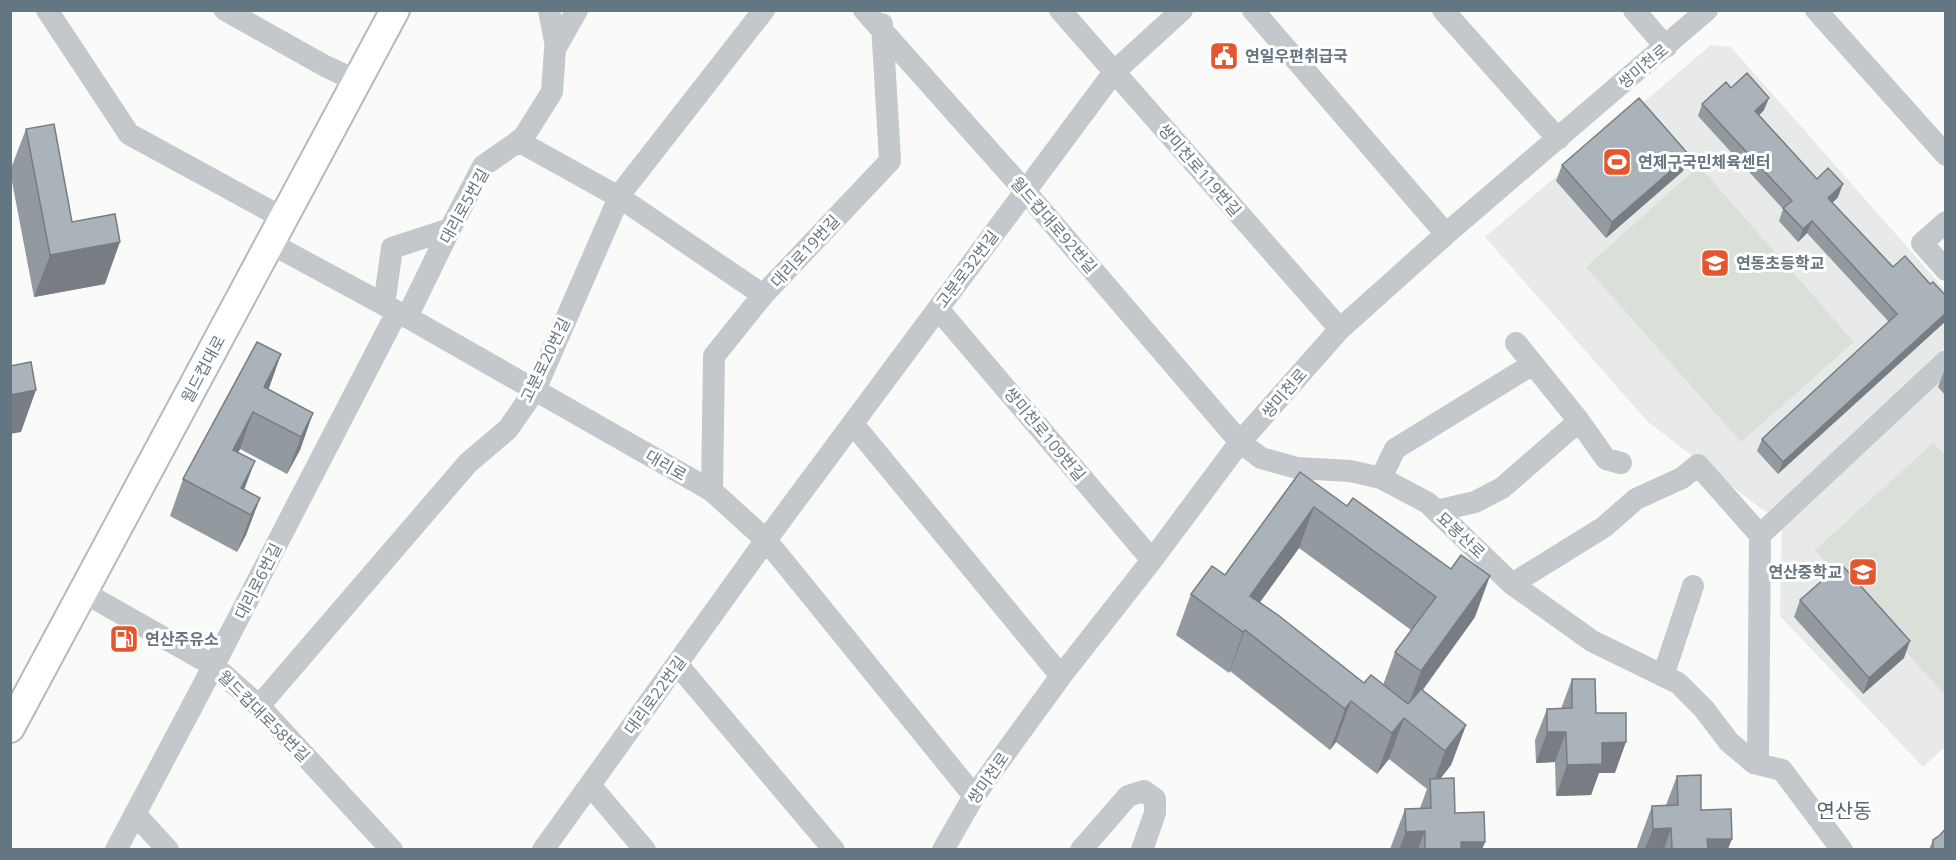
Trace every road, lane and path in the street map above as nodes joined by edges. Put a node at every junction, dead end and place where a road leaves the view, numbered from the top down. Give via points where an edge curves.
1 (47, 10) edge
2 (225, 10) edge
3 (395, 10) edge
4 (549, 10) edge
5 (577, 10) edge
6 (764, 10) edge
7 (864, 10) edge
8 (1060, 10) edge
9 (1182, 10) edge
10 (1253, 10) edge
11 (1443, 10) edge
12 (1634, 10) edge
13 (1707, 10) edge
14 (1816, 10) edge
15 (881, 20) edge
16 (556, 47) junction
17 (1666, 47) junction
18 (1114, 72) junction
19 (357, 81) junction
20 (1558, 139) junction
21 (518, 141) junction
22 (1946, 155) edge
23 (1025, 191) junction
24 (620, 197) junction
25 (1946, 222) edge
26 (450, 229) junction
27 (277, 231) junction
28 (1446, 234) junction
29 (1946, 270) edge
30 (763, 295) junction
31 (938, 309) junction
32 (396, 311) junction
33 (1340, 329) junction
34 (1516, 343) dead end
35 (1946, 361) edge
36 (1533, 364) junction
37 (535, 390) junction
38 (1579, 421) junction
39 (853, 424) junction
40 (1240, 442) junction
41 (1621, 463) dead end
42 (1381, 478) junction
43 (712, 491) junction
44 (1436, 511) junction
45 (1760, 535) junction
46 (766, 540) junction
47 (1152, 560) junction
48 (1512, 584) junction
49 (1693, 586) dead end
50 (83, 592) junction
51 (677, 664) junction
52 (214, 666) junction
53 (1061, 676) junction
54 (1663, 676) junction
55 (259, 706) junction
56 (10, 728) edge
57 (1758, 765) junction
58 (590, 785) junction
59 (974, 796) junction
60 (135, 814) junction
61 (116, 849) edge
62 (168, 849) edge
63 (392, 849) edge
64 (543, 849) edge
65 (645, 849) edge
66 (834, 849) edge
67 (943, 849) edge
68 (1081, 849) edge
69 (1142, 849) edge
70 (1842, 849) edge

1 - 27 street, 대리로 via 129,134
2 - 19 street
3 - 19 main road, 월드컵대로
4 - 16 street
5 - 16 street, 대리로5번길
6 - 24 street, 고분로20번길
7 - 15 street, 월드컵대로92번길
8 - 18 street, 쌍미천로119번길
9 - 18 street, 고분로32번길
10 - 28 street
11 - 20 street
12 - 17 street
13 - 17 street, 쌍미천로
14 - 22 street
15 - 23 street, 월드컵대로92번길
15 - 30 street, 대리로19번길 via 890,161
16 - 21 street, 대리로5번길 via 552,92
17 - 20 street, 쌍미천로
18 - 23 street, 고분로32번길
18 - 33 street, 쌍미천로119번길
19 - 27 main road, 월드컵대로
20 - 28 street, 쌍미천로
21 - 24 street
21 - 26 street, 대리로5번길 via 483,166
23 - 31 street, 고분로32번길
23 - 40 street, 월드컵대로92번길
24 - 30 street
24 - 37 street, 고분로20번길
25 - 29 street via 1922,243
26 - 32 street, 대리로5번길
26 - 32 street via 392,248
27 - 32 street, 대리로
27 - 50 main road, 월드컵대로
28 - 33 street, 쌍미천로
30 - 43 street, 대리로19번길 via 714,356
31 - 39 street, 고분로32번길
31 - 47 street, 쌍미천로109번길
32 - 37 street, 대리로
32 - 52 street, 대리로6번길
33 - 40 street, 쌍미천로
34 - 36 street
35 - 45 street
36 - 38 street
36 - 42 street via 1395,449
37 - 43 street, 대리로
37 - 55 street, 고분로20번길 via 508,429 468,463
38 - 41 street via 1606,459
38 - 44 street via 1502,488 1476,502
39 - 46 street, 고분로32번길
39 - 53 street
40 - 42 street, 묘봉산로 via 1261,458 1297,468 1350,471
40 - 47 street, 쌍미천로
42 - 44 street, 묘봉산로
43 - 46 street, 대리로
44 - 48 street, 묘봉산로
45 - 48 street via 1698,465 1682,478 1636,499 1604,527
45 - 57 street
46 - 51 street, 대리로22번길
46 - 59 street, 대리로
47 - 53 street, 쌍미천로
48 - 54 street, 묘봉산로 via 1592,641
49 - 54 street
50 - 52 street, 월드컵대로58번길
50 - 56 main road, 월드컵대로
51 - 58 street, 대리로22번길
51 - 66 street
52 - 55 street, 월드컵대로58번길
52 - 60 street, 대리로6번길
53 - 59 street, 쌍미천로
54 - 57 street, 묘봉산로 via 1678,683 1729,742
55 - 63 street, 월드컵대로58번길
57 - 70 street, 묘봉산로 via 1782,770
58 - 64 street, 대리로22번길
58 - 65 street
59 - 67 street, 쌍미천로
60 - 61 street, 대리로6번길
60 - 62 street
68 - 69 street via 1128,796 1144,791 1155,799 1155,813

